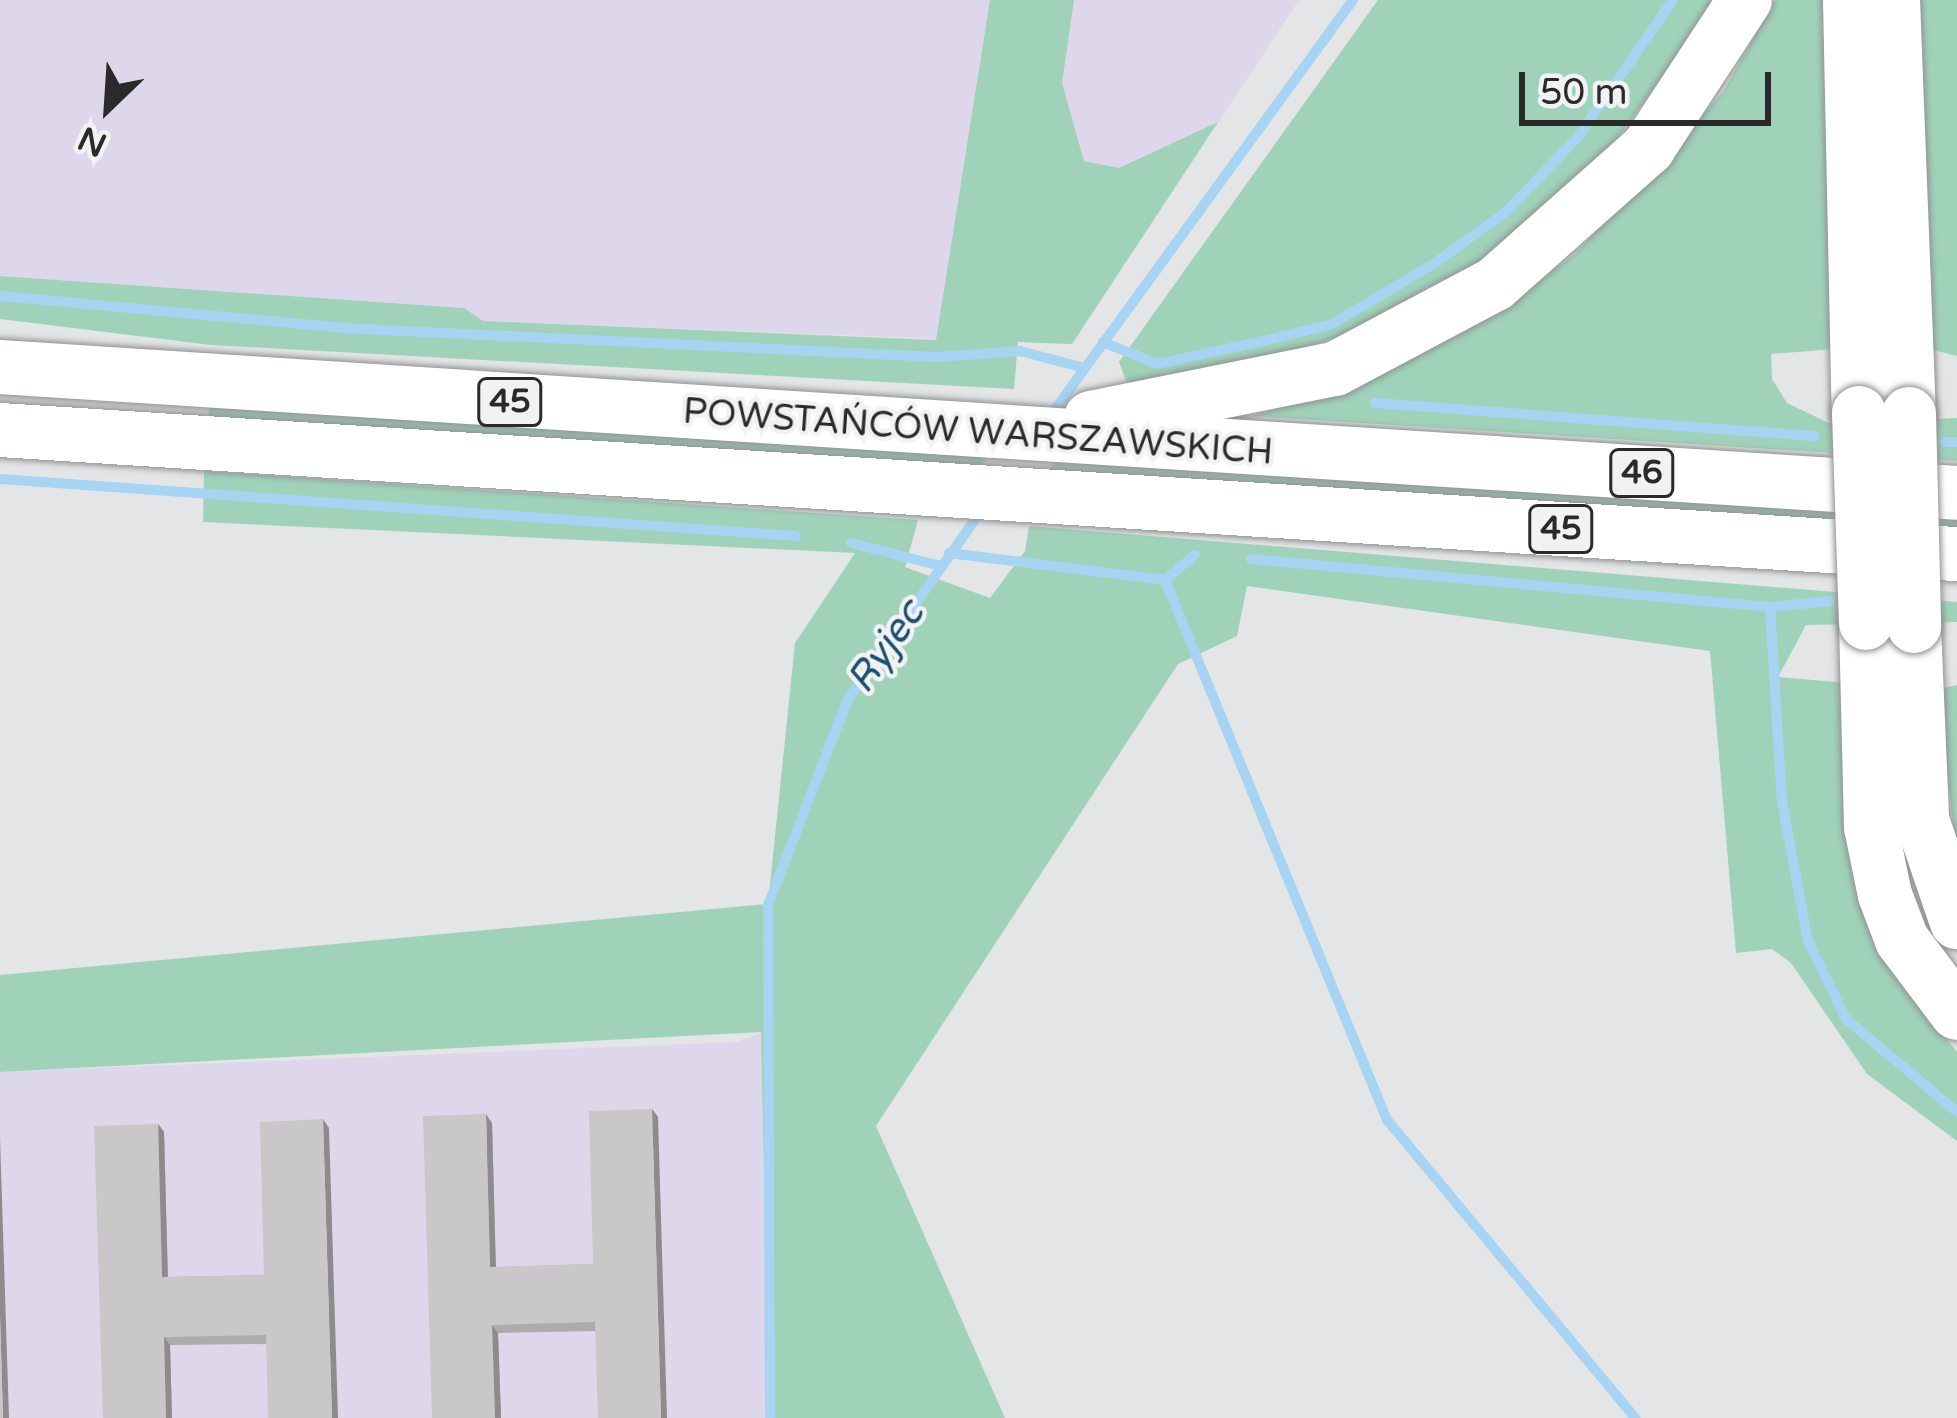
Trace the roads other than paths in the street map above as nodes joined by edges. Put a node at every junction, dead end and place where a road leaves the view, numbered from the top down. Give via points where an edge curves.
1 (1745, 0) edge
2 (1850, 0) edge
3 (1893, 0) edge
4 (0, 368) edge
5 (1884, 414) junction
6 (1077, 429) junction
7 (0, 430) edge
8 (1957, 493) edge
9 (1957, 554) edge
10 (1890, 624) junction
11 (1957, 922) edge
12 (1957, 1013) edge

1 - 6 main road via 1648,148 1496,284 1335,369
2 - 5 main road
3 - 5 main road
4 - 6 main road, POWSTAŃCÓW WARSZAWSKICH / 45 via 1004,434
5 - 10 main road, bridge
6 - 8 main road, POWSTAŃCÓW WARSZAWSKICH / 46
7 - 9 main road, POWSTAŃCÓW WARSZAWSKICH / 45
10 - 11 main road via 1922,820
10 - 12 main road via 1871,827 1903,940

